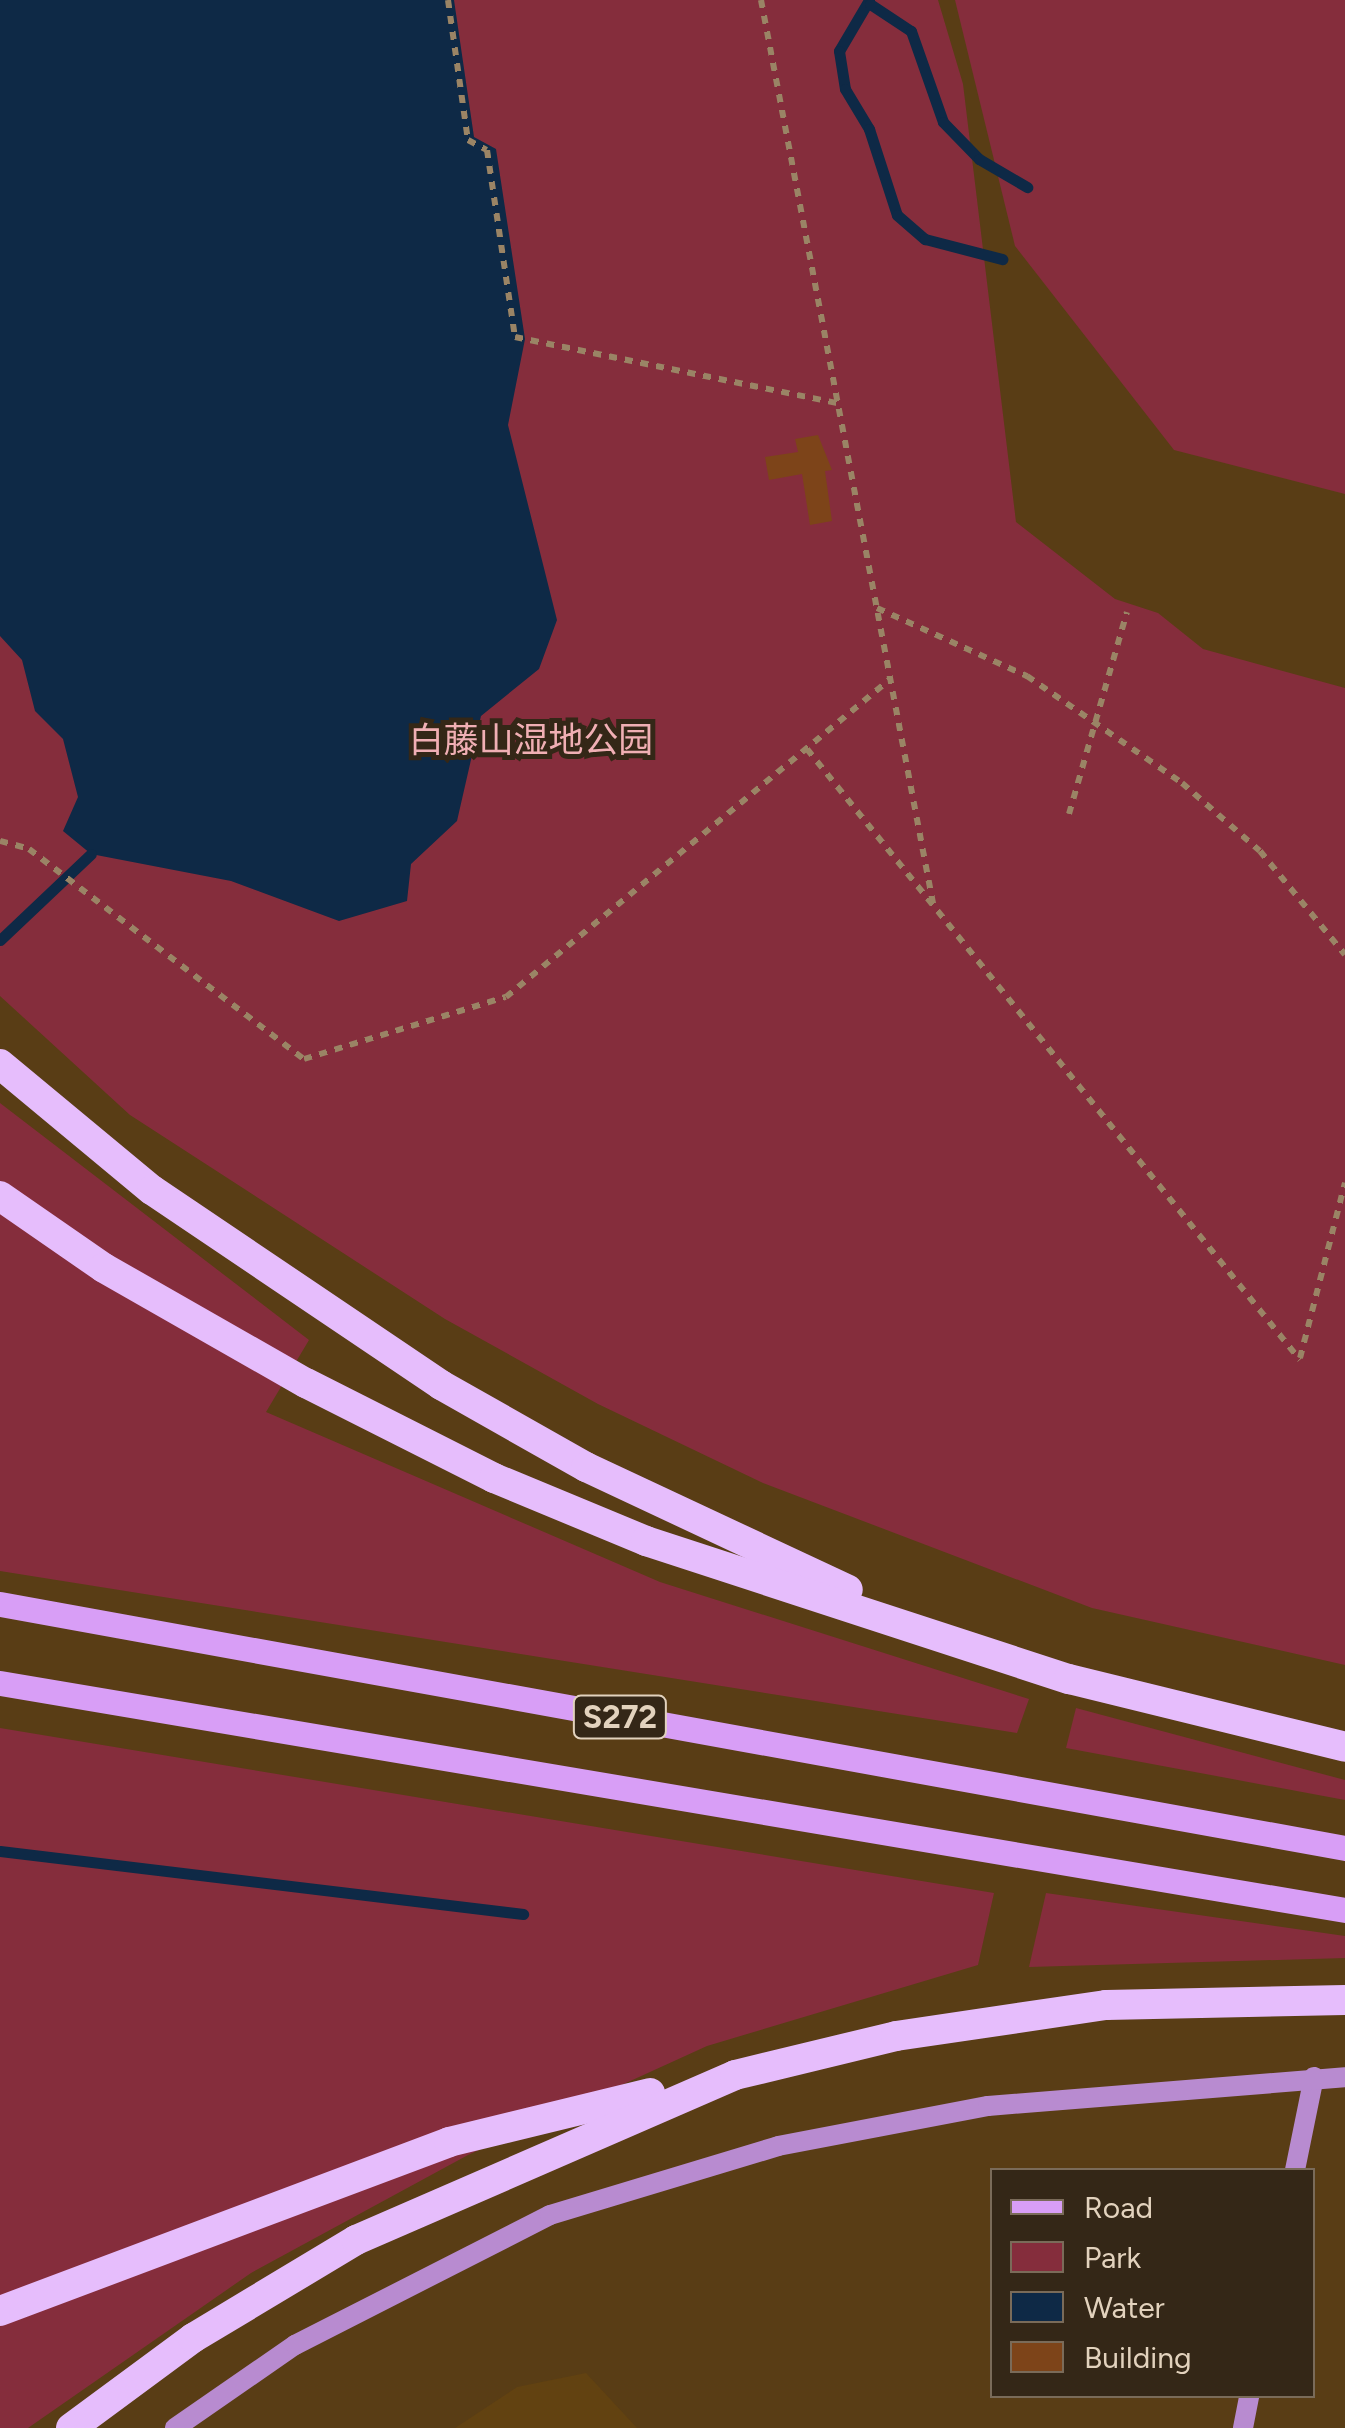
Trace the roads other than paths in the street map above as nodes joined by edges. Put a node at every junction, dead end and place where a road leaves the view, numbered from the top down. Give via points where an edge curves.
1 (0, 1064) edge
2 (0, 1196) edge
3 (0, 1604) edge
4 (968, 1646) junction
5 (0, 1682) edge
6 (1345, 1747) edge
7 (1345, 1848) edge
8 (1345, 1910) edge
9 (1345, 2000) edge
10 (736, 2075) junction
11 (1314, 2077) junction
12 (1345, 2077) edge
13 (1295, 2168) edge
14 (0, 2311) edge
15 (1249, 2398) edge
16 (71, 2428) edge
17 (175, 2428) edge
18 (1243, 2428) edge

1 - 4 highway via 152,1190 441,1385 586,1467
2 - 4 highway via 104,1268 306,1383 494,1478 646,1541
3 - 7 main road, S272
4 - 6 highway
5 - 8 main road, S272
9 - 10 highway via 1288,1996 1106,2006 896,2036
10 - 14 highway via 449,2142
10 - 16 highway via 356,2240 193,2338
11 - 12 street
11 - 13 street
11 - 17 street via 988,2106 778,2146 569,2210 294,2345
15 - 18 street

